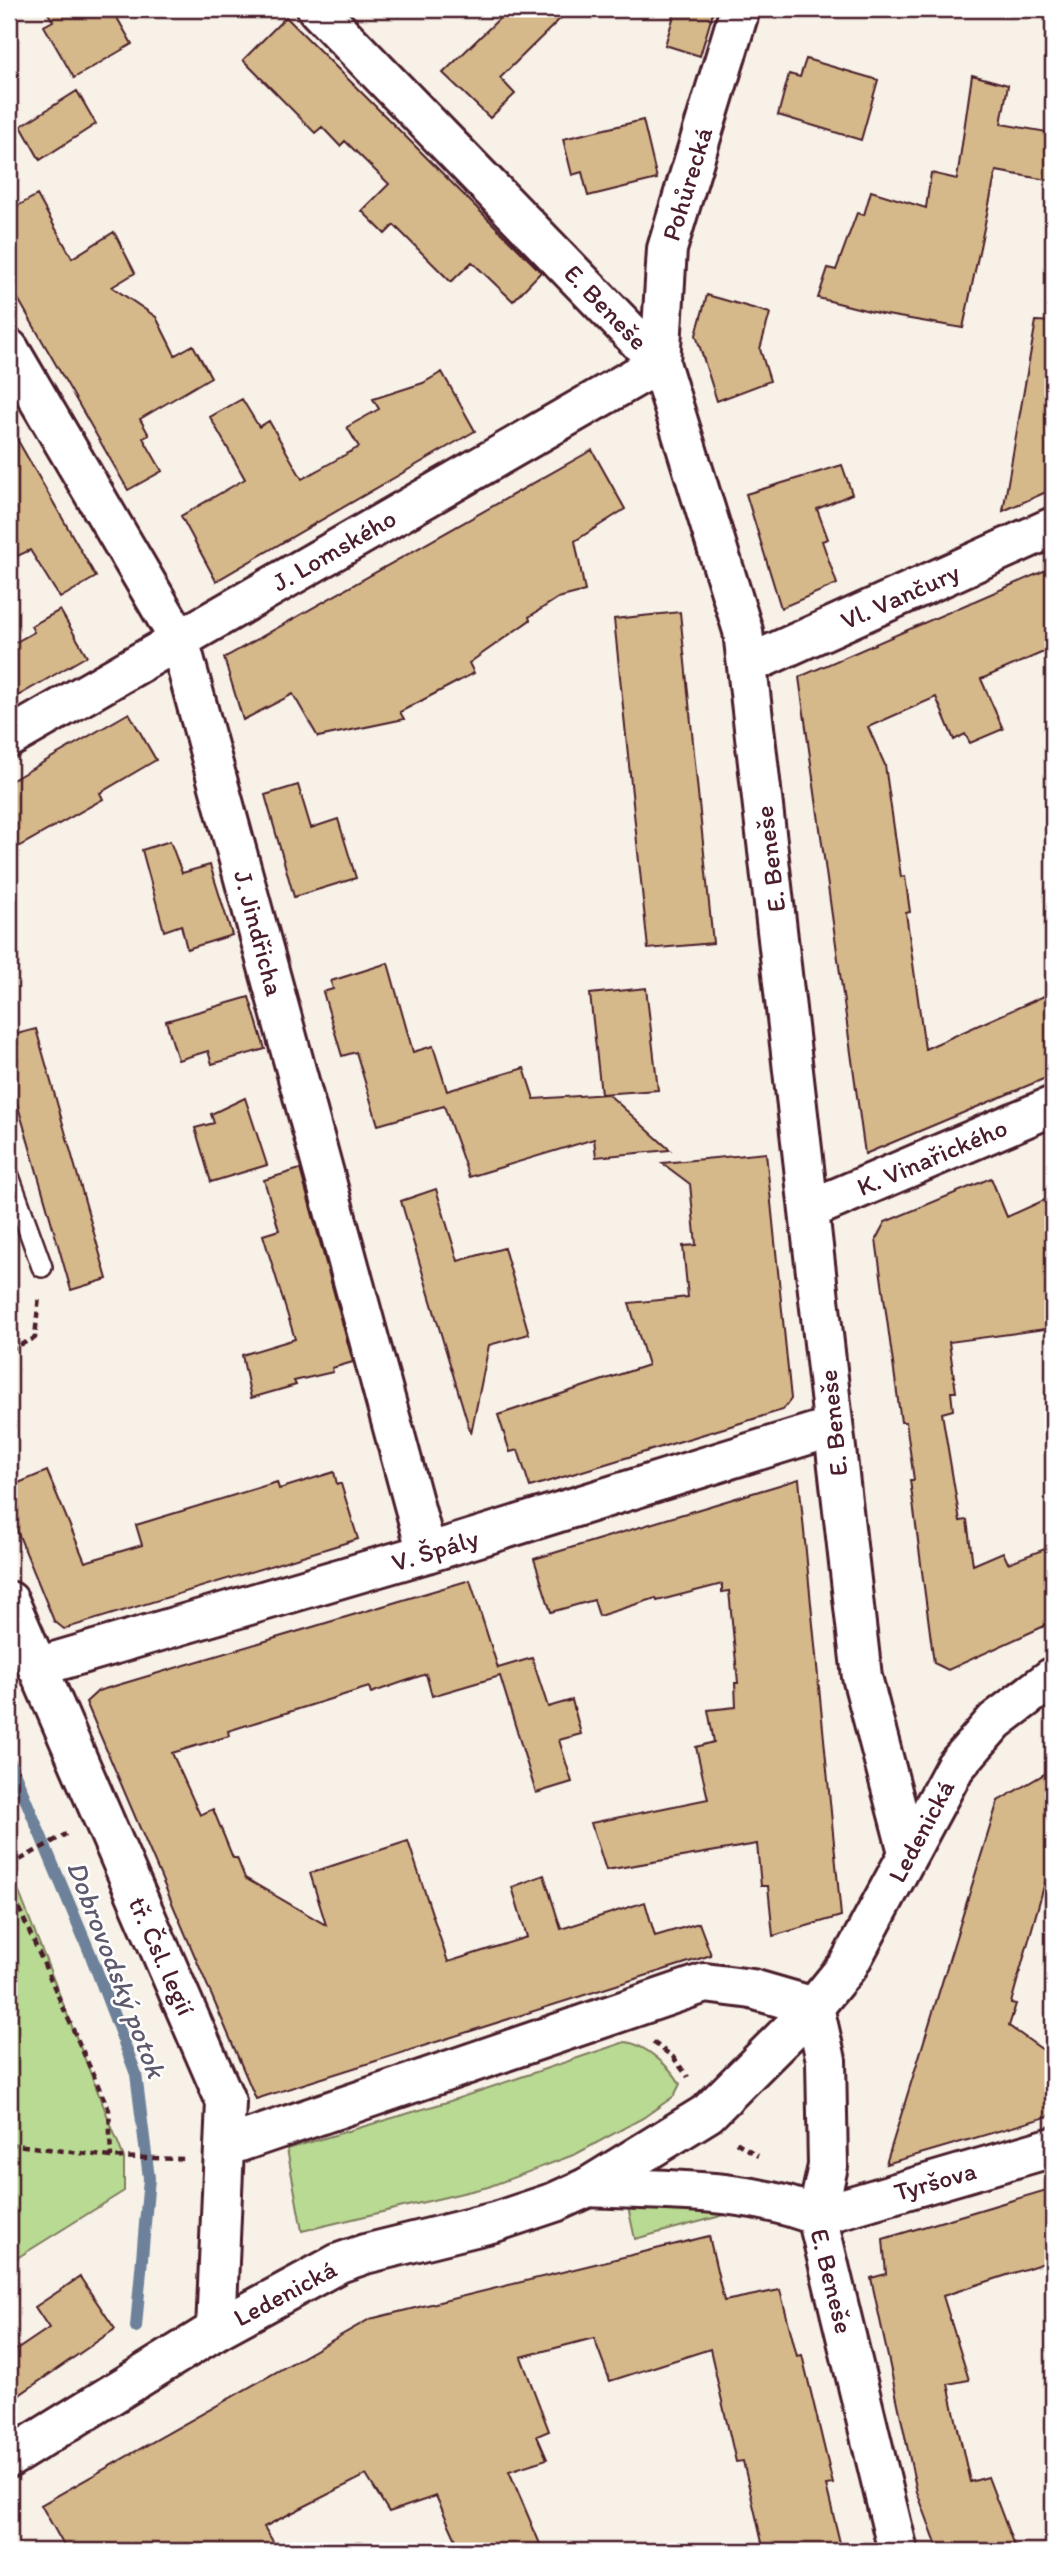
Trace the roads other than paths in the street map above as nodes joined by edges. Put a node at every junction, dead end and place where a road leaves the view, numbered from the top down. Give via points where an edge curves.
1 (317, 9) edge
2 (740, 9) edge
3 (9, 349) edge
4 (660, 363) junction
5 (1053, 527) edge
6 (179, 639) junction
7 (747, 665) junction
8 (9, 738) edge
9 (1053, 1106) edge
10 (9, 1175) edge
11 (811, 1209) junction
12 (42, 1267) road end
13 (833, 1427) junction
14 (427, 1553) junction
15 (9, 1601) edge
16 (37, 1667) junction
17 (1053, 1677) edge
18 (908, 1852) junction
19 (814, 2007) junction
20 (225, 2147) junction
21 (1053, 2147) edge
22 (588, 2186) junction
23 (817, 2216) junction
24 (216, 2330) junction
25 (9, 2458) edge
26 (898, 2551) edge

1 - 4 street, E. Beneše
2 - 4 street, Pohůrecká via 667,249
3 - 6 street, J. Jindřicha
4 - 6 street, J. Lomského
4 - 7 street, E. Beneše via 743,631
5 - 7 street, Vl. Vančury
6 - 8 street, J. Lomského
6 - 14 street, J. Jindřicha
7 - 11 street, E. Beneše
9 - 11 street, K. Vinařického
10 - 12 lane
11 - 13 street, E. Beneše
13 - 14 street, V. Špály
13 - 18 street, E. Beneše via 862,1677
14 - 16 street, V. Špály
15 - 16 street, tř. Čsl. legií
16 - 20 street, tř. Čsl. legií via 226,2102
17 - 18 street, Ledenická via 1018,1702 974,1744 955,1768
18 - 19 street, Ledenická via 867,1934
19 - 20 street via 752,1989 705,1983
19 - 22 street, Ledenická via 708,2113
19 - 23 street, E. Beneše via 826,2060 828,2166
20 - 24 street, tř. Čsl. legií
21 - 23 street, Tyršova
22 - 23 street via 748,2198 785,2203
22 - 24 street, Ledenická via 495,2222 346,2260
23 - 26 street, E. Beneše
24 - 25 street, Ledenická

